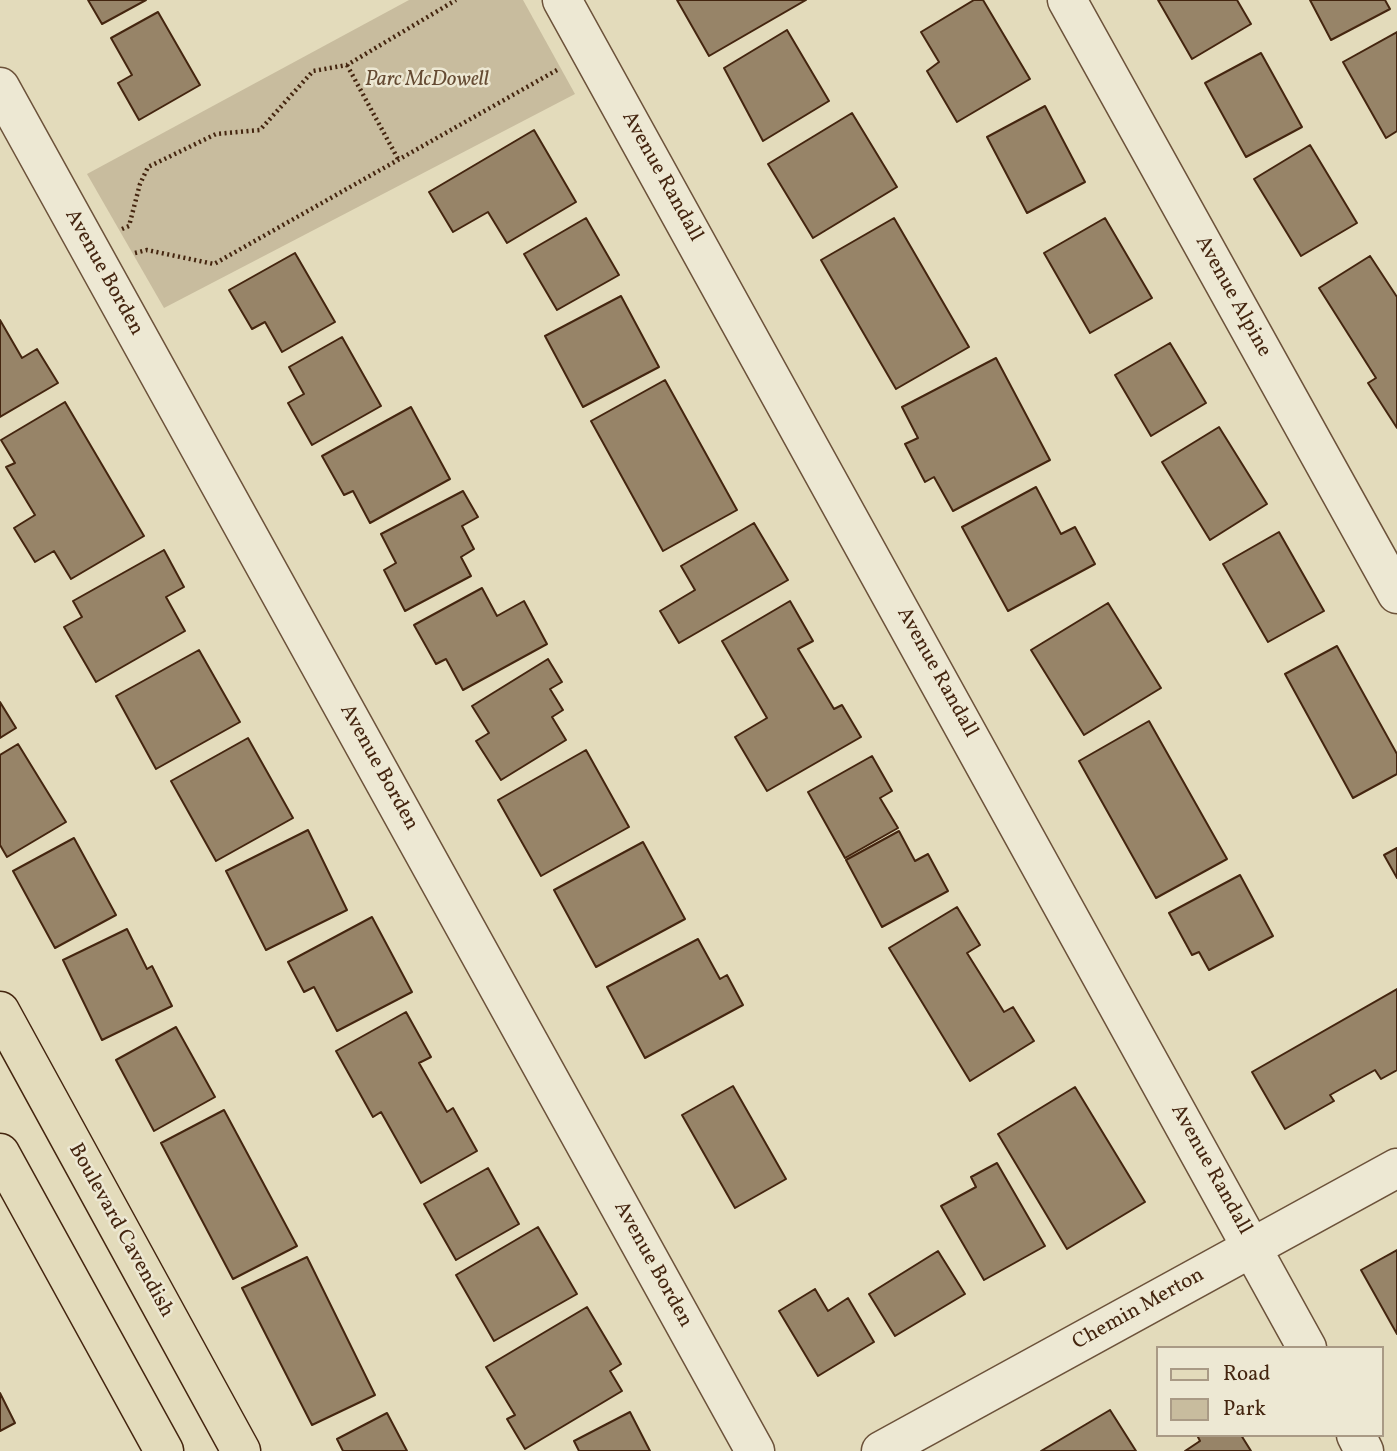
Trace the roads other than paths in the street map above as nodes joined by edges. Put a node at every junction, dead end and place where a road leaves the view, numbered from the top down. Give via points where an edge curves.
1 (562, 0) edge
2 (1067, 0) edge
3 (0, 87) edge
4 (1397, 594) edge
5 (0, 1011) edge
6 (0, 1153) edge
7 (1397, 1168) edge
8 (1252, 1248) junction
9 (1306, 1346) edge
10 (164, 1451) edge
11 (241, 1451) edge
12 (755, 1451) edge
13 (881, 1451) edge

1 - 8 street, Avenue Randall
2 - 4 street, Avenue Alpine
3 - 12 street, Avenue Borden
5 - 11 main road, Boulevard Cavendish
6 - 10 main road
7 - 8 street, Chemin Merton
8 - 9 street, Avenue Randall
8 - 13 street, Chemin Merton

